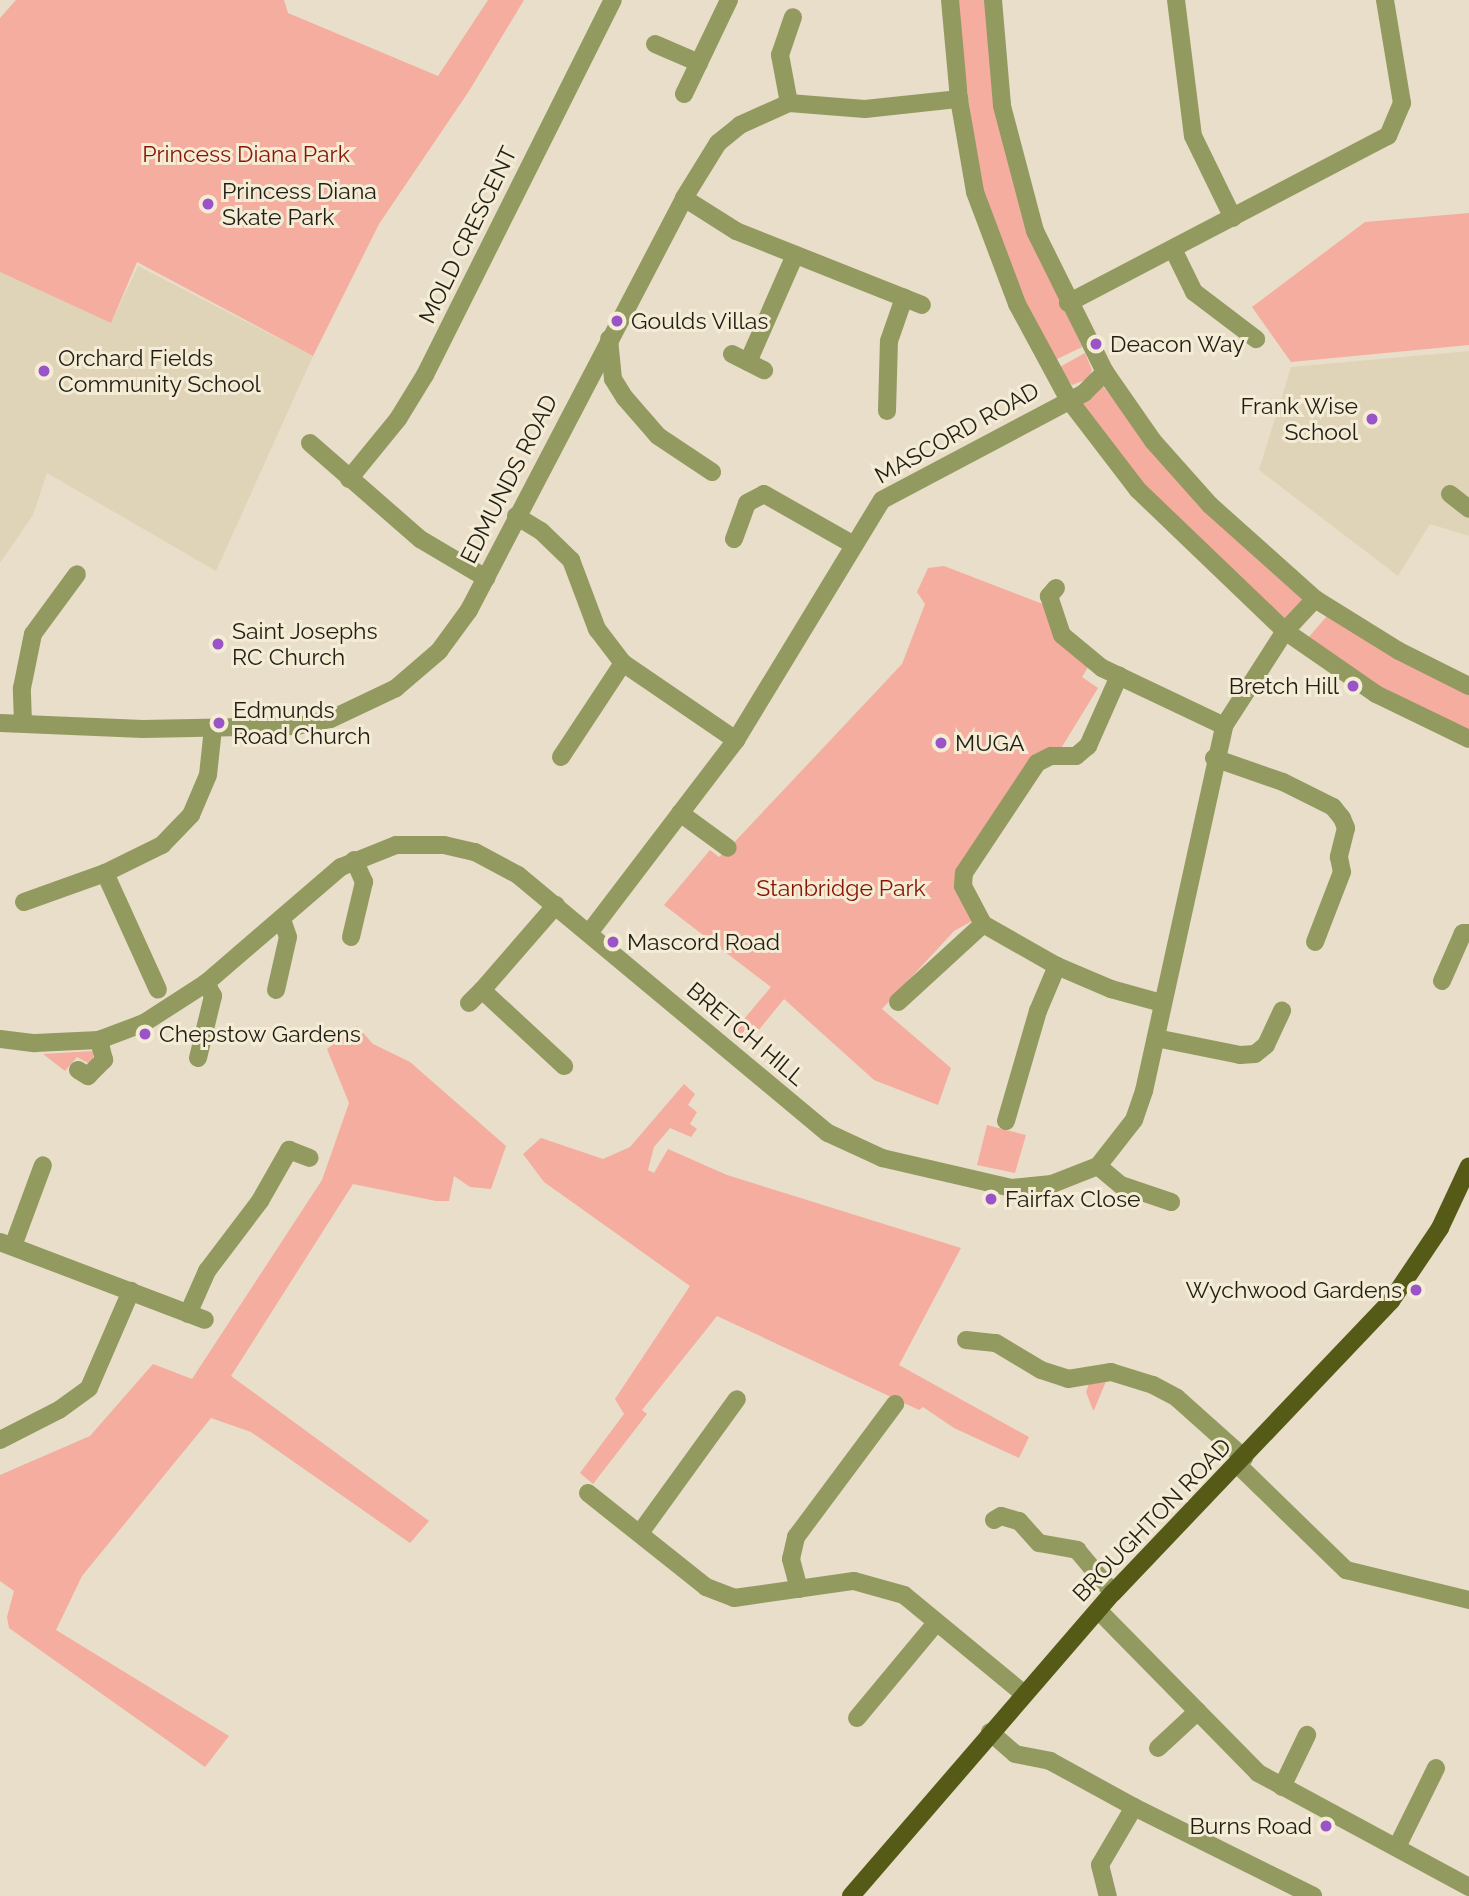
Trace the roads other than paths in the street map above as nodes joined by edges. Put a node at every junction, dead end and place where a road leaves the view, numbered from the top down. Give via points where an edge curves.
1 (613, 0) edge
2 (729, 0) edge
3 (950, 0) edge
4 (993, 0) edge
5 (1176, 0) edge
6 (1385, 0) edge
7 (793, 17) dead end
8 (655, 44) dead end
9 (699, 63) junction
10 (684, 94) dead end
11 (959, 99) junction
12 (789, 103) junction
13 (684, 198) junction
14 (1233, 218) junction
15 (1173, 249) junction
16 (795, 256) junction
17 (904, 298) junction
18 (1068, 303) junction
19 (922, 305) dead end
20 (610, 339) junction
21 (1256, 339) dead end
22 (748, 362) dead end
23 (1105, 372) junction
24 (1069, 400) junction
25 (887, 411) dead end
26 (310, 443) dead end
27 (712, 472) dead end
28 (349, 480) junction
29 (1450, 494) dead end
30 (1469, 509) edge
31 (516, 516) junction
32 (734, 539) dead end
33 (852, 544) junction
34 (77, 574) dead end
35 (486, 578) junction
36 (1047, 594) dead end
37 (1315, 599) junction
38 (1285, 631) junction
39 (623, 663) junction
40 (1119, 676) junction
41 (1469, 686) edge
42 (0, 723) edge
43 (23, 723) junction
44 (1224, 726) junction
45 (213, 728) junction
46 (1469, 739) edge
47 (736, 740) junction
48 (561, 757) dead end
49 (1214, 758) junction
50 (680, 813) junction
51 (728, 849) dead end
52 (354, 860) junction
53 (105, 873) junction
54 (24, 902) dead end
55 (556, 905) junction
56 (282, 920) junction
57 (983, 924) junction
58 (589, 933) junction
59 (1469, 933) edge
60 (351, 937) dead end
61 (1315, 942) dead end
62 (1057, 966) junction
63 (1442, 981) dead end
64 (206, 983) junction
65 (158, 990) dead end
66 (276, 990) dead end
67 (482, 990) junction
68 (898, 1002) dead end
69 (469, 1003) dead end
70 (1162, 1003) junction
71 (1282, 1011) dead end
72 (1156, 1038) junction
73 (0, 1039) edge
74 (99, 1040) junction
75 (198, 1058) dead end
76 (564, 1066) dead end
77 (78, 1070) dead end
78 (1006, 1121) dead end
79 (310, 1158) dead end
80 (43, 1165) dead end
81 (1098, 1166) junction
82 (1469, 1166) edge
83 (1171, 1202) dead end
84 (6, 1244) edge
85 (131, 1291) junction
86 (966, 1340) dead end
87 (737, 1399) dead end
88 (895, 1404) dead end
89 (0, 1440) edge
90 (1241, 1462) junction
91 (588, 1493) dead end
92 (994, 1520) dead end
93 (640, 1533) junction
94 (799, 1589) junction
95 (1113, 1593) junction
96 (1469, 1600) edge
97 (1099, 1611) junction
98 (936, 1624) junction
99 (1024, 1693) junction
100 (1198, 1711) junction
101 (857, 1718) dead end
102 (990, 1732) junction
103 (1307, 1735) dead end
104 (1158, 1748) dead end
105 (1436, 1768) dead end
106 (1282, 1787) junction
107 (1134, 1807) junction
108 (1397, 1847) junction
109 (1469, 1887) edge
110 (851, 1896) edge
111 (1108, 1896) edge
112 (1313, 1896) edge

1 - 28 street, MOLD CRESCENT via 425,375 398,419
2 - 9 street
3 - 11 street
4 - 18 street via 1002,106 1014,161 1035,231
5 - 14 street via 1193,136
6 - 14 street via 1402,103 1393,130 1372,147
7 - 12 street via 780,55
8 - 9 street
9 - 10 street
11 - 12 street, EDMUNDS ROAD via 865,109
11 - 24 street via 975,191 994,243 1017,304
12 - 13 street, EDMUNDS ROAD via 740,125 718,143
13 - 16 street via 736,231
13 - 20 street, EDMUNDS ROAD
14 - 15 street
15 - 18 street
15 - 21 street via 1194,292
16 - 17 street
16 - 22 street
17 - 19 street
17 - 25 street via 889,341
18 - 23 street
20 - 27 street via 613,379 625,398 658,436
20 - 31 street, EDMUNDS ROAD
23 - 24 street, MASCORD ROAD via 1084,393
23 - 37 street via 1153,441 1210,505
24 - 33 street, MASCORD ROAD via 894,491 872,511
24 - 38 street via 1138,490
26 - 28 street
28 - 35 street via 420,539
29 - 30 street
31 - 35 street, EDMUNDS ROAD
31 - 39 street via 541,531 571,560 597,629
32 - 33 street via 747,503 764,494
33 - 47 street, MASCORD ROAD
34 - 43 street via 33,634 22,688
35 - 45 street, EDMUNDS ROAD via 439,651 372,704 297,726
36 - 40 street via 1062,635
37 - 38 street, BRETCH HILL
37 - 41 street via 1399,651
38 - 44 street, BRETCH HILL
38 - 46 street via 1376,694
39 - 47 street
39 - 48 street
40 - 44 street
40 - 57 street via 1088,746 1076,756 1051,756 1037,763 964,873 963,886
42 - 43 street, EDMUNDS ROAD
43 - 45 street, EDMUNDS ROAD
44 - 49 street, BRETCH HILL
45 - 53 street via 208,775 191,815 162,845
47 - 50 street, MASCORD ROAD
49 - 61 street via 1283,782 1333,807 1342,818 1346,828 1339,857 1342,872
49 - 70 street, BRETCH HILL
50 - 51 street
50 - 58 street, MASCORD ROAD
52 - 55 street, BRETCH HILL via 396,845 444,845 495,861
52 - 56 street, BRETCH HILL
52 - 60 street via 364,882
53 - 54 street
53 - 65 street
55 - 58 street, BRETCH HILL
55 - 67 street
56 - 64 street, BRETCH HILL
56 - 66 street via 288,937
57 - 62 street
57 - 68 street
58 - 81 street, BRETCH HILL via 828,1133 862,1152 1012,1188 1052,1184
59 - 63 street via 1463,933
62 - 70 street via 1111,989
62 - 78 street via 1038,1010
64 - 74 street, BRETCH HILL via 165,1012
64 - 75 street via 213,996
67 - 69 street
67 - 76 street
70 - 72 street, BRETCH HILL
71 - 72 street via 1266,1045 1255,1054
72 - 81 street, BRETCH HILL via 1134,1121
73 - 74 street, BRETCH HILL via 35,1043
74 - 77 street via 104,1060 88,1076
79 - 85 street via 289,1150 260,1201 207,1271 197,1317
80 - 84 street
81 - 83 street via 1121,1185
82 - 90 main road, BROUGHTON ROAD via 1440,1228 1391,1301
84 - 85 street
85 - 89 street via 89,1388 59,1410
86 - 90 street via 996,1343 1041,1370 1069,1379 1111,1372 1153,1385 1177,1398
87 - 93 street
88 - 94 street via 796,1537 791,1559
90 - 95 main road, BROUGHTON ROAD
90 - 96 street via 1346,1570
91 - 93 street
92 - 95 street via 1019,1521 1039,1543 1077,1550
93 - 94 street via 706,1587 734,1598
94 - 98 street via 853,1581 877,1584 904,1595
95 - 97 main road, BROUGHTON ROAD
97 - 99 main road, BROUGHTON ROAD
97 - 100 street
98 - 99 street
98 - 101 street
99 - 102 main road, BROUGHTON ROAD
100 - 104 street
100 - 106 street via 1258,1773
102 - 107 street via 1015,1754 1050,1761
102 - 110 main road, BROUGHTON ROAD
103 - 106 street
105 - 108 street
106 - 108 street
107 - 111 street via 1100,1866
107 - 112 street
108 - 109 street

